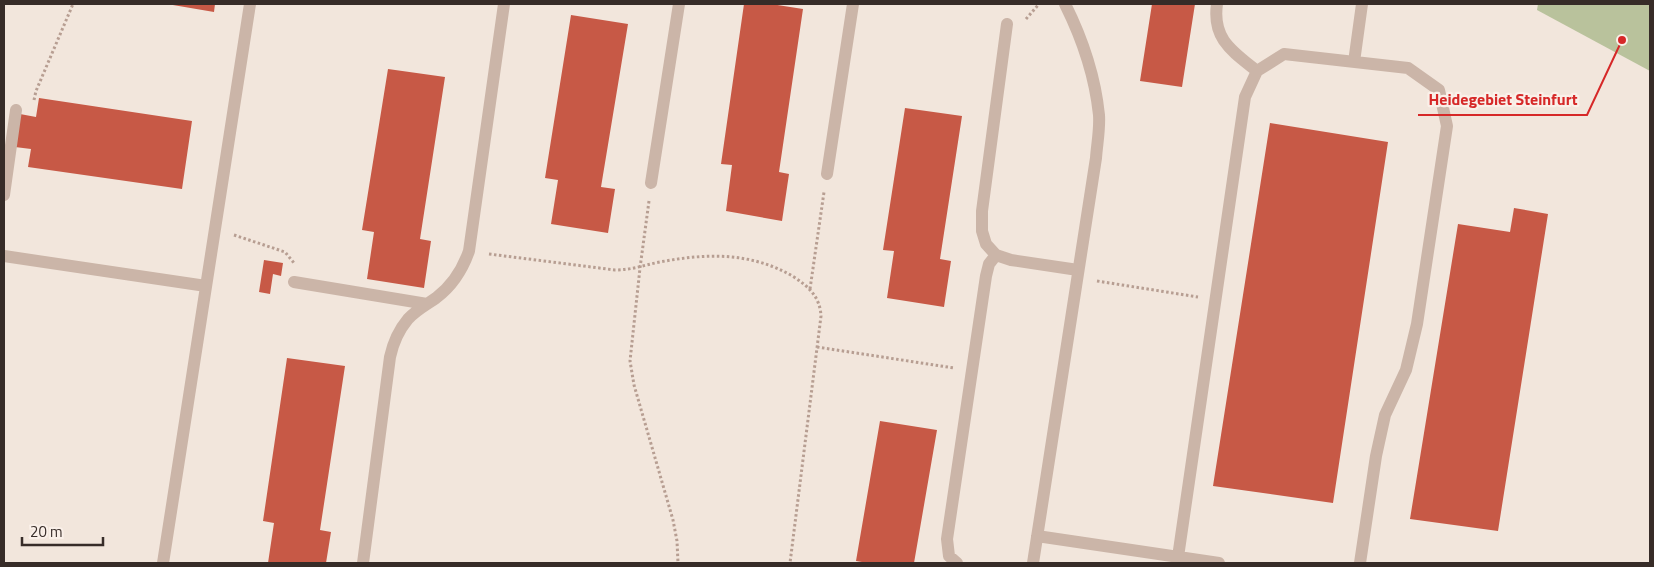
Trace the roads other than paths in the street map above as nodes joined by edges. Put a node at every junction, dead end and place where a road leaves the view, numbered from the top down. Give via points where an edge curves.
1 (250, 4) edge
2 (504, 4) edge
3 (679, 4) edge
4 (853, 4) edge
5 (1065, 4) edge
6 (1217, 4) edge
7 (1362, 4) edge
8 (1007, 24) dead end
9 (1354, 62) junction
10 (1257, 70) junction
11 (16, 110) road end
12 (826, 174) road end
13 (651, 184) road end
14 (4, 195) edge
15 (996, 255) junction
16 (4, 256) edge
17 (1077, 274) junction
18 (294, 282) dead end
19 (206, 286) junction
20 (427, 304) junction
21 (1037, 536) junction
22 (1178, 557) junction
23 (163, 563) edge
24 (363, 563) edge
25 (957, 563) edge
26 (1033, 563) edge
27 (1219, 563) edge
28 (1360, 563) edge

1 - 19 lane
2 - 20 lane via 469,251 453,282
3 - 13 lane
4 - 12 lane
5 - 17 lane via 1078,31 1099,116 1096,158
6 - 10 lane via 1217,29 1228,47
7 - 9 lane
8 - 15 lane via 982,211 986,244
9 - 10 lane via 1284,54
9 - 28 lane via 1408,68 1439,90 1448,126 1417,324 1406,370 1385,414
10 - 22 lane via 1245,97
11 - 14 lane
15 - 17 lane
15 - 25 lane via 986,276 947,539 949,556
16 - 19 lane
17 - 21 lane
18 - 20 lane
19 - 23 lane
20 - 24 lane via 414,312 394,340
21 - 22 lane
21 - 26 lane
22 - 27 lane

